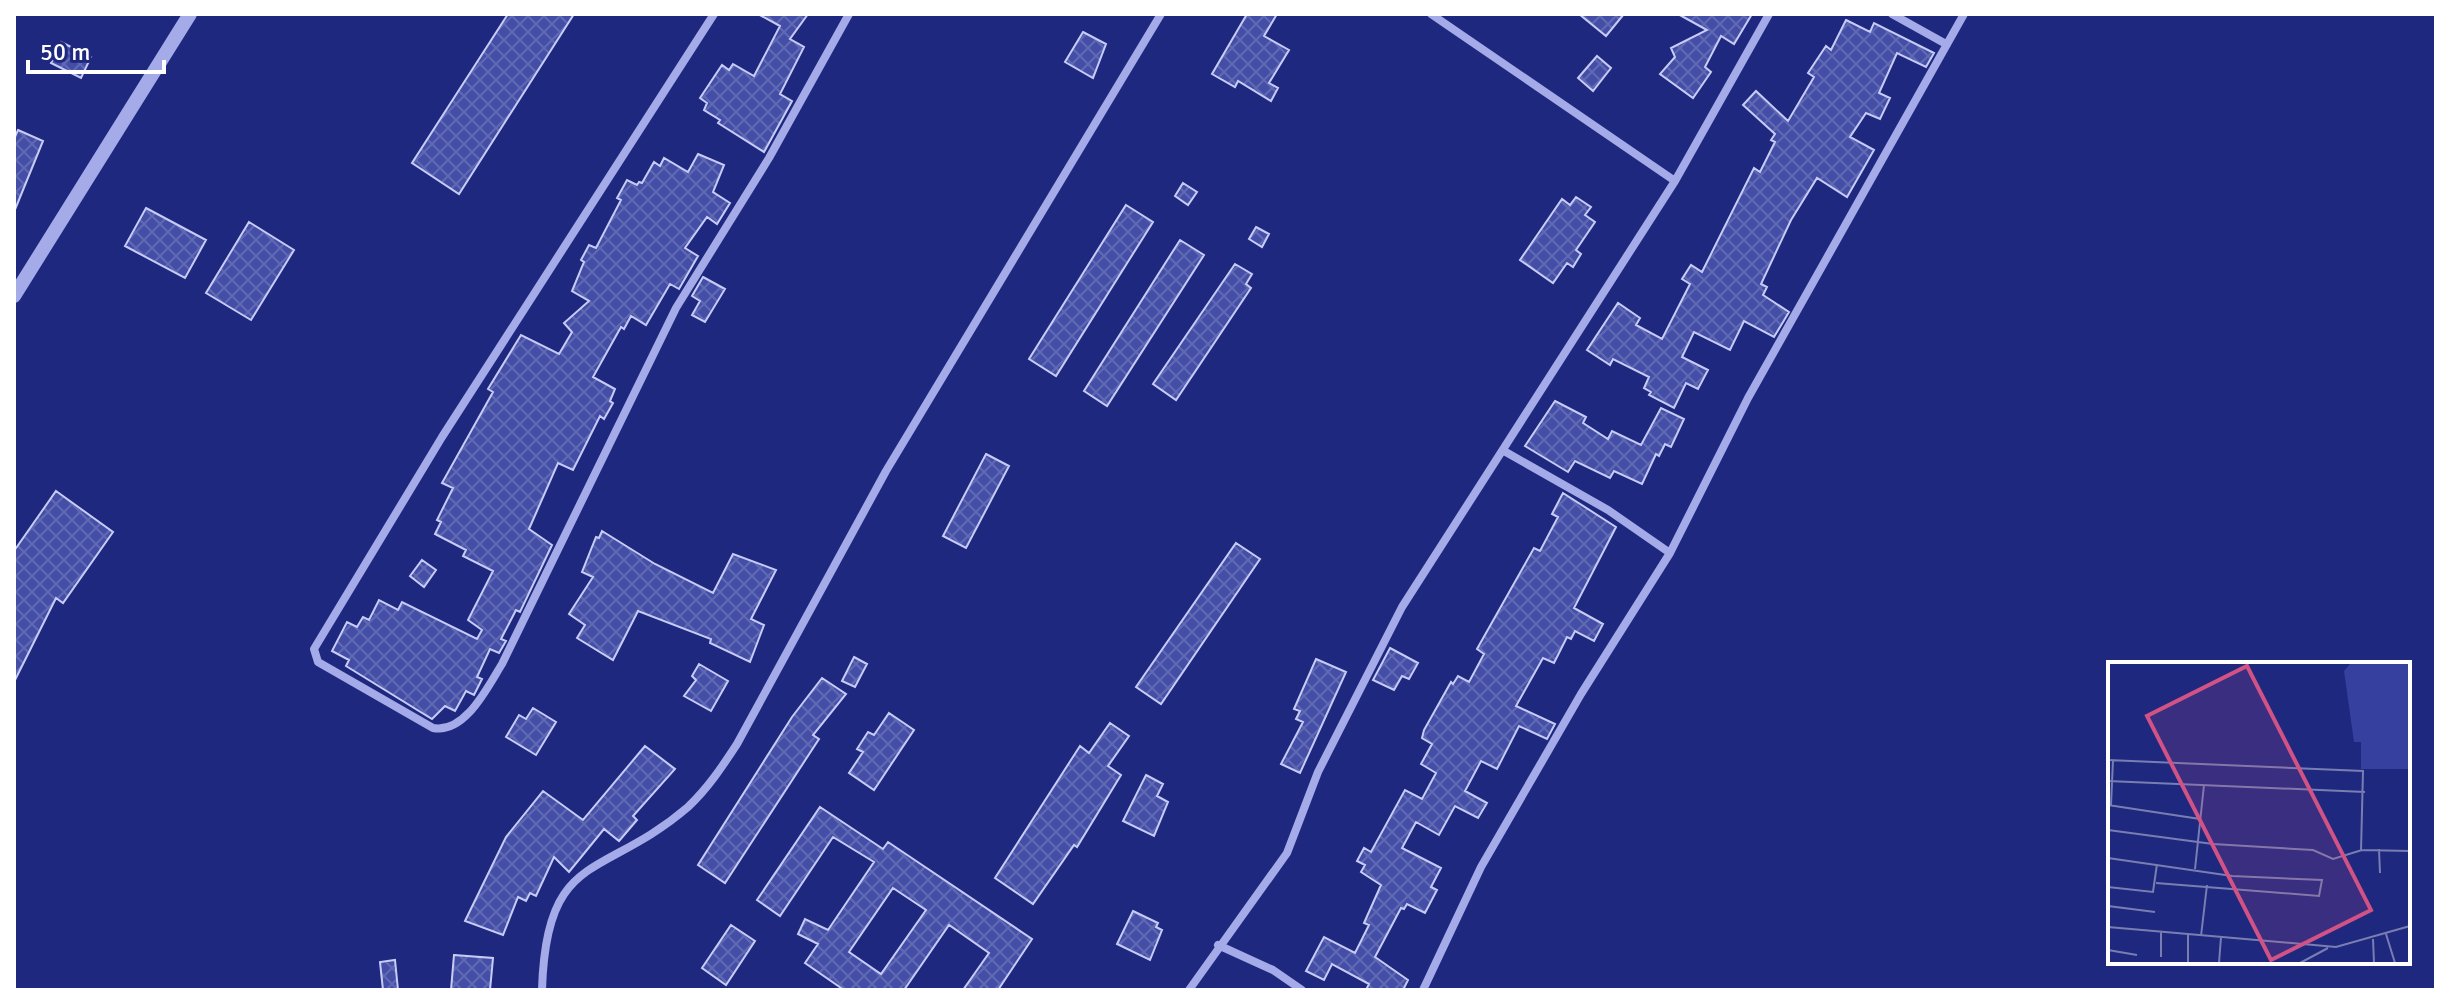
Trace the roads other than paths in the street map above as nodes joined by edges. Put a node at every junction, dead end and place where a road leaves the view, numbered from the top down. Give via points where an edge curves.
1 (190, 14) edge
2 (714, 14) edge
3 (849, 14) edge
4 (1161, 14) edge
5 (1431, 14) edge
6 (1769, 14) edge
7 (1892, 14) edge
8 (1964, 14) edge
9 (1946, 44) junction
10 (1675, 181) junction
11 (14, 296) edge
12 (1504, 451) junction
13 (1670, 553) junction
14 (1218, 945) junction
15 (542, 990) edge
16 (1189, 990) edge
17 (1302, 990) edge
18 (1423, 990) edge

1 - 11 street
2 - 3 street via 442,437 314,649 318,662 433,728 452,727 464,717 502,664 676,308 769,158
4 - 15 street via 886,471 713,781 686,808 582,873 557,904 545,941
5 - 10 street
6 - 10 street
7 - 9 street
8 - 9 street
9 - 13 street via 1748,398
10 - 12 street
12 - 13 street via 1608,510
12 - 14 street via 1402,607 1318,772 1287,853
13 - 18 street via 1481,867
14 - 16 street
14 - 17 street

